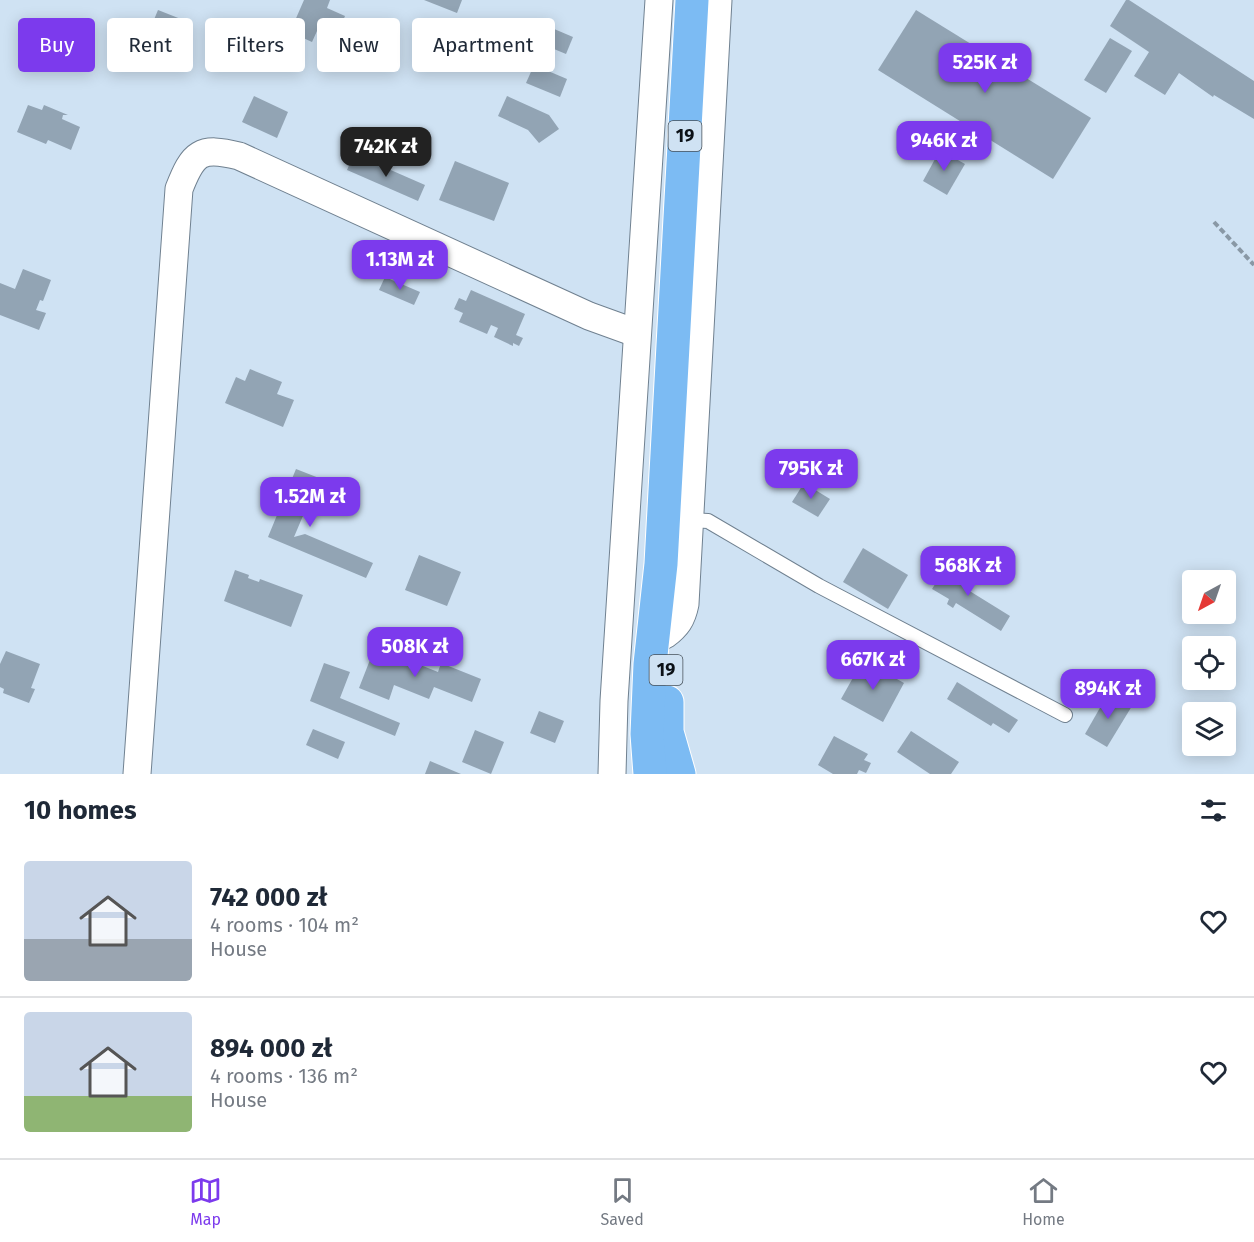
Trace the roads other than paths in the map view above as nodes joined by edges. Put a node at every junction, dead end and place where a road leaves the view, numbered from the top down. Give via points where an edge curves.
1 (659, 0) edge
2 (693, 0) edge
3 (717, 0) edge
4 (636, 333) junction
5 (690, 520) junction
6 (661, 564) junction
7 (665, 635) junction
8 (1065, 715) dead end
9 (137, 774) edge
10 (612, 774) edge
11 (650, 774) edge
12 (679, 774) edge

1 - 4 street
2 - 6 highway, 19
3 - 5 street
4 - 9 street via 589,316 238,156 209,151 198,156 187,169 179,189
4 - 10 street
5 - 7 street via 682,618
5 - 8 lane via 708,521 819,586
6 - 7 highway, 19
6 - 11 highway, 19 via 646,734
7 - 12 highway, 19 via 668,732

